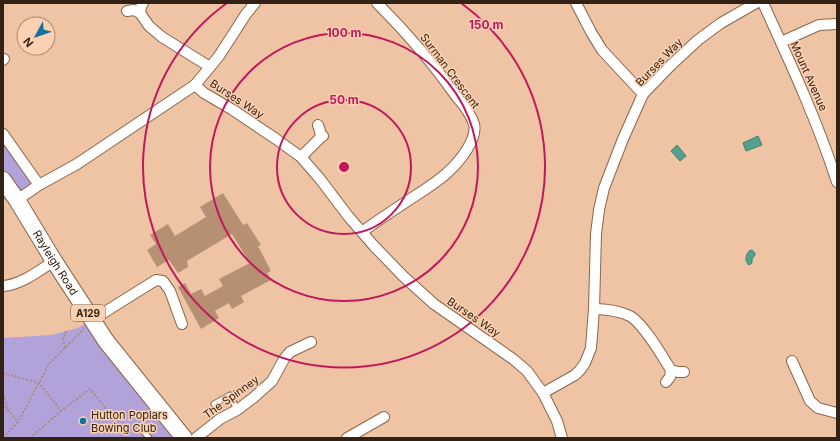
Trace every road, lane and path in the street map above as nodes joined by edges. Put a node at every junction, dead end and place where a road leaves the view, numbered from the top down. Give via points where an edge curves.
1 (255, 3) edge
2 (378, 3) edge
3 (576, 3) edge
4 (756, 3) edge
5 (763, 3) edge
6 (142, 8) edge
7 (127, 11) dead end
8 (837, 24) edge
9 (781, 42) junction
10 (210, 67) junction
11 (195, 85) junction
12 (643, 94) junction
13 (318, 125) dead end
14 (3, 134) edge
15 (301, 158) junction
16 (3, 180) edge
17 (837, 182) edge
18 (39, 186) junction
19 (17, 200) junction
20 (362, 232) junction
21 (54, 261) junction
22 (3, 286) edge
23 (594, 309) junction
24 (92, 320) junction
25 (182, 324) dead end
26 (66, 331) dead end
27 (311, 342) dead end
28 (65, 348) junction
29 (792, 362) dead end
30 (670, 370) junction
31 (684, 372) dead end
32 (3, 373) edge
33 (666, 382) dead end
34 (39, 383) junction
35 (543, 393) junction
36 (3, 394) edge
37 (214, 404) dead end
38 (3, 407) edge
39 (8, 410) junction
40 (237, 410) junction
41 (61, 411) junction
42 (837, 413) edge
43 (384, 417) dead end
44 (18, 422) junction
45 (141, 428) joint
46 (3, 438) edge
47 (30, 438) edge
48 (149, 438) edge
49 (184, 438) edge
50 (196, 438) edge
51 (347, 438) edge
52 (562, 438) edge

1 - 10 street
2 - 20 street, Surman Crescent via 422,52 468,111 474,124 474,134 472,142 447,173
3 - 12 street via 602,50
4 - 12 street, Burses Way via 698,40
5 - 9 street, Mount Avenue
6 - 7 street
6 - 10 street via 149,26
8 - 9 street via 819,25
9 - 17 street, Mount Avenue via 827,150
10 - 11 street
11 - 15 street, Burses Way
11 - 18 street, Burses Way via 77,164
12 - 23 street, Burses Way via 623,139 598,210
13 - 15 street via 322,137
14 - 18 street
15 - 20 street, Burses Way
16 - 19 main road, Rayleigh Road / A129
18 - 19 street, Burses Way
19 - 21 main road, Rayleigh Road / A129
20 - 35 street, Burses Way via 403,276 434,304 513,359 527,371
21 - 22 street via 10,286
21 - 24 main road, Rayleigh Road / A129
23 - 30 street via 605,309 631,317 648,336
23 - 35 street, Burses Way via 591,348 585,363 575,376
24 - 25 street via 156,280 163,281 170,292
24 - 28 path
24 - 49 main road, Rayleigh Road / A129
26 - 28 path via 63,340
27 - 40 street, The Spinney via 290,352 272,381
28 - 34 path via 49,364
29 - 42 street via 810,401 818,408
30 - 31 street
30 - 33 street via 670,377
32 - 34 path
34 - 41 path
34 - 44 path
35 - 52 street via 557,421
36 - 39 path
37 - 40 lane via 230,395
38 - 39 path
39 - 44 path
40 - 50 street, The Spinney via 220,419
41 - 45 path via 90,389 118,424
41 - 47 path
43 - 51 street
44 - 46 path
45 - 48 lane

